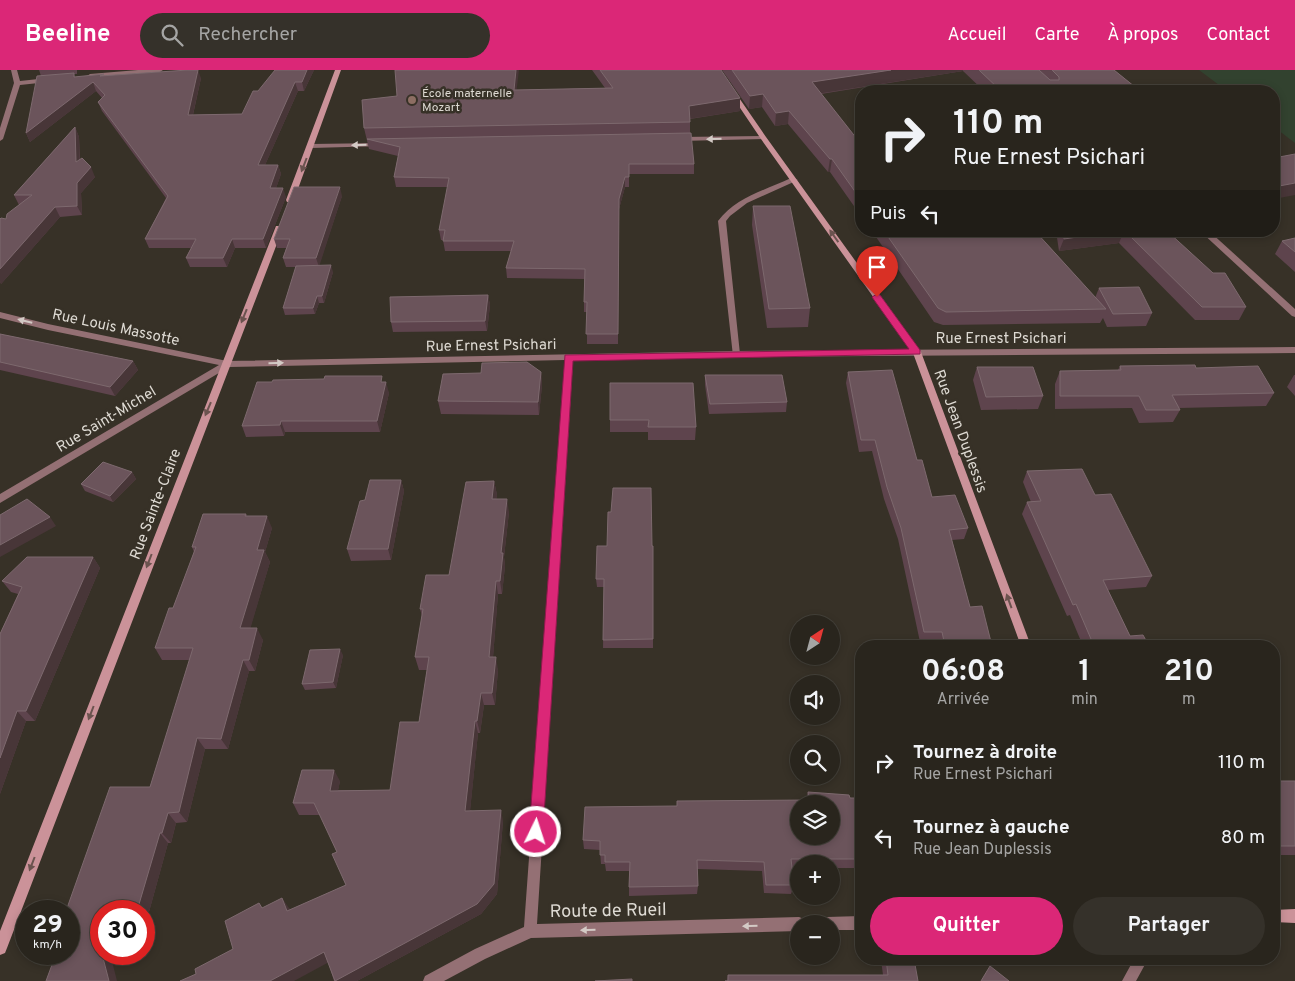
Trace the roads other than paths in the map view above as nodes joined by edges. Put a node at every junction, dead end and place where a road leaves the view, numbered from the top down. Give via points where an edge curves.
1 (14, 70) edge
2 (160, 70) edge
3 (338, 70) edge
4 (84, 77) edge
5 (55, 79) edge
6 (17, 83) junction
7 (726, 84) edge
8 (2, 122) edge
9 (763, 138) junction
10 (0, 139) edge
11 (674, 140) edge
12 (389, 145) edge
13 (311, 146) junction
14 (794, 180) junction
15 (286, 209) edge
16 (283, 218) edge
17 (1211, 237) edge
18 (1295, 314) edge
19 (0, 315) edge
20 (1295, 350) edge
21 (917, 352) junction
22 (736, 354) junction
23 (568, 358) junction
24 (227, 364) junction
25 (0, 499) edge
26 (1024, 640) edge
27 (1280, 916) edge
28 (1295, 916) edge
29 (855, 923) edge
30 (790, 924) edge
31 (840, 924) edge
32 (530, 931) junction
33 (0, 948) edge
34 (1138, 965) edge
35 (430, 981) edge
36 (1129, 981) edge

1 - 6 street
2 - 4 street
3 - 13 street
5 - 6 street
6 - 8 street
7 - 9 street, Rue Jean Duplessis
8 - 10 street
9 -> 11 street
9 - 14 street, Rue Jean Duplessis
12 -> 13 street
13 -> 15 street
21 -> 14 street, Rue Jean Duplessis
14 - 22 street via 747,200 726,212 722,221
16 -> 24 street, Rue Sainte-Claire
17 - 18 street
24 -> 19 street, Rue Louis Massotte
20 - 21 street, Rue Ernest Psichari
21 - 22 street, Rue Ernest Psichari
26 -> 21 street, Rue Jean Duplessis
22 - 23 street, Rue Ernest Psichari
24 -> 23 street, Rue Ernest Psichari
23 - 32 street
24 - 25 street, Rue Saint-Michel
24 -> 33 street, Rue Sainte-Claire
27 - 28 street
29 - 31 street
30 -> 32 street, Route de Rueil
32 - 35 street, Route de Rueil
34 - 36 street

